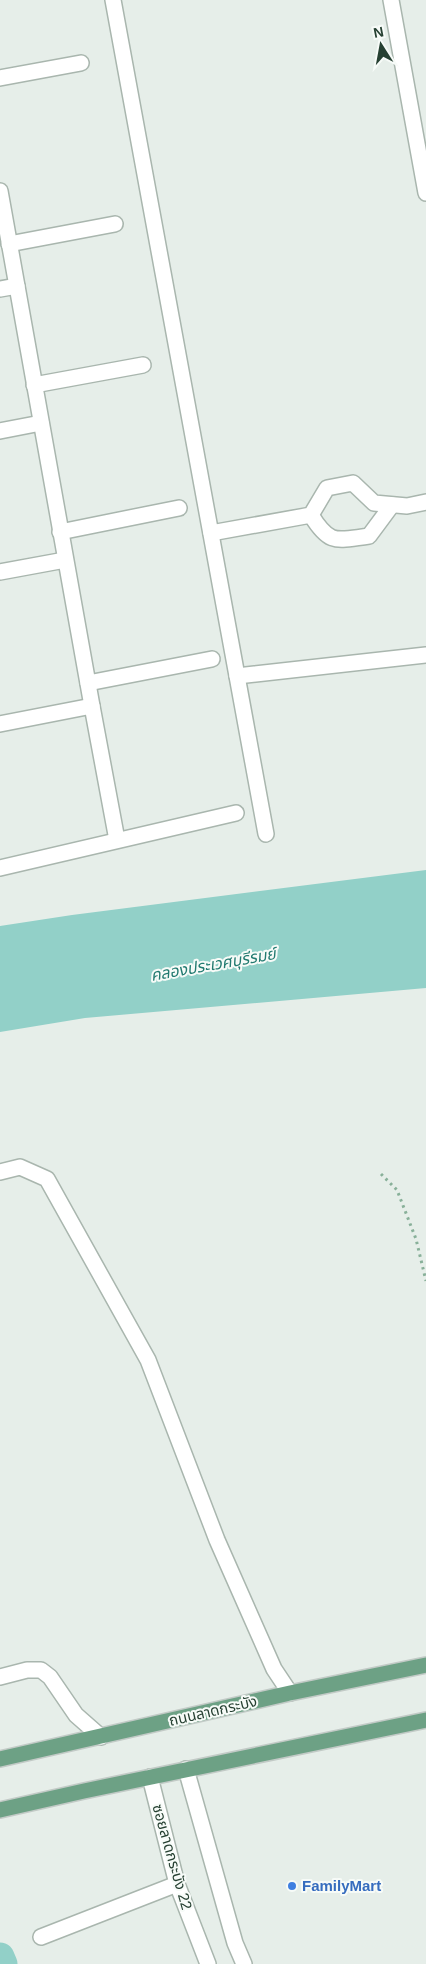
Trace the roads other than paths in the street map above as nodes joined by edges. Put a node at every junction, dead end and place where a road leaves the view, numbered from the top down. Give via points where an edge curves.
1 (113, 0) edge
2 (392, 0) edge
3 (81, 63) dead end
4 (0, 78) edge
5 (0, 191) edge
6 (426, 193) edge
7 (115, 224) dead end
8 (9, 244) junction
9 (17, 286) junction
10 (0, 289) edge
11 (143, 365) dead end
12 (34, 385) junction
13 (41, 423) junction
14 (0, 431) edge
15 (426, 502) edge
16 (392, 505) junction
17 (179, 508) dead end
18 (311, 516) junction
19 (60, 532) junction
20 (211, 533) junction
21 (66, 560) junction
22 (0, 572) edge
23 (426, 655) edge
24 (212, 659) dead end
25 (237, 676) junction
26 (88, 683) junction
27 (92, 706) junction
28 (0, 724) edge
29 (236, 813) dead end
30 (266, 834) dead end
31 (117, 840) junction
32 (0, 868) edge
33 (0, 1172) edge
34 (426, 1665) edge
35 (0, 1677) edge
36 (290, 1693) junction
37 (426, 1720) edge
38 (101, 1736) junction
39 (0, 1759) edge
40 (186, 1769) junction
41 (150, 1777) junction
42 (0, 1810) edge
43 (177, 1884) junction
44 (41, 1937) dead end
45 (208, 1964) edge
46 (244, 1964) edge

1 - 20 street
2 - 6 street
3 - 4 street
5 - 8 street
7 - 8 street
8 - 9 street
9 - 10 street
9 - 12 street
11 - 12 street
12 - 13 street
13 - 14 street
13 - 19 street
15 - 16 street
16 - 18 street via 374,503 353,483 327,488
16 - 18 street via 369,536 337,540 320,531
17 - 19 street
18 - 20 street
19 - 21 street
20 - 25 street
21 - 22 street
21 - 26 street
23 - 25 street
24 - 26 street
25 - 30 street
26 - 27 street
27 - 28 street
27 - 31 street
29 - 31 street
31 - 32 street
33 - 36 street via 20,1168 47,1179 148,1360 217,1540 274,1670
34 - 36 main road, ถนนลาดกระบัง
35 - 38 street via 41,1670 76,1715
36 - 38 main road, ถนนลาดกระบัง
37 - 40 main road
38 - 39 main road, ถนนลาดกระบัง
40 - 41 main road
40 - 46 street via 235,1943
41 - 42 main road
41 - 43 street, ซอยลาดกระบัง 22
43 - 44 street
43 - 45 street, ซอยลาดกระบัง 22

